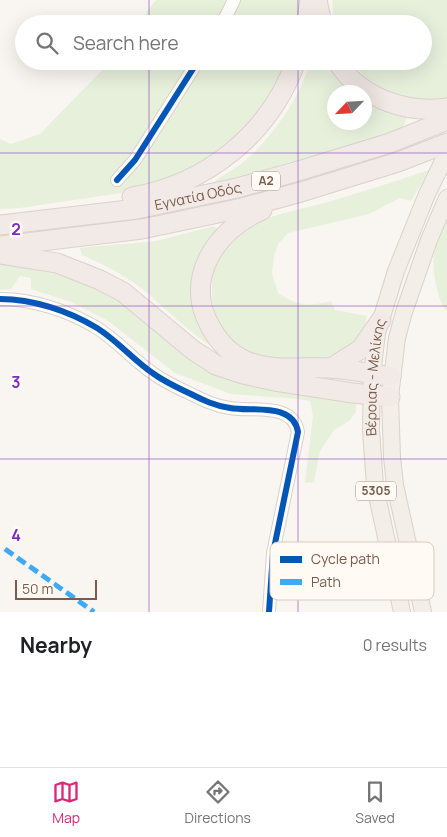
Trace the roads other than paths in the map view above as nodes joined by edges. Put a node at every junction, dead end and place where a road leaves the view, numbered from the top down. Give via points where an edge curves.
1 (234, 0) edge
2 (310, 0) edge
3 (317, 0) edge
4 (226, 15) edge
5 (308, 15) edge
6 (320, 15) edge
7 (192, 70) edge
8 (292, 70) edge
9 (346, 70) edge
10 (444, 116) edge
11 (445, 147) edge
12 (117, 180) dead end
13 (302, 192) junction
14 (447, 198) edge
15 (92, 215) junction
16 (0, 225) edge
17 (0, 246) edge
18 (0, 254) edge
19 (0, 299) edge
20 (381, 320) junction
21 (331, 368) junction
22 (372, 375) junction
23 (391, 376) junction
24 (370, 395) junction
25 (390, 397) junction
26 (275, 542) edge
27 (387, 542) edge
28 (408, 542) edge
29 (270, 597) edge
30 (269, 612) edge

1 - 4 street
2 - 5 highway
3 - 6 highway
7 - 12 street via 135,160
8 - 15 highway via 270,112 221,162 169,188 118,200
9 - 10 highway via 380,99
10 - 15 highway, Εγνατία Οδός / Α2 via 390,143 264,181 168,203
11 - 13 highway, Εγνατία Οδός / Α2
11 - 20 main road, Βέροιας - Μελίκης / 5305 via 410,234
13 - 17 highway, Εγνατία Οδός / Α2 via 150,228
13 - 21 highway via 232,227 207,261 201,279 200,299 206,320 217,338 245,361 269,367
14 - 23 main road, Βέροιας - Μελίκης / 5305 via 407,303
15 - 16 highway, Εγνατία Οδός / Α2
18 - 24 highway via 57,263 100,280 123,292 216,365 275,381
19 - 26 street via 29,302 75,316 99,329 154,374 210,404 286,413 292,418 298,432
20 - 21 highway via 361,349
20 - 22 main road, Βέροιας - Μελίκης / 5305
21 - 22 highway
22 - 23 highway
22 - 24 main road, Βέροιας - Μελίκης / 5305
23 - 25 main road, Βέροιας - Μελίκης / 5305
24 - 25 highway
24 - 27 main road, Βέροιας - Μελίκης / 5305 via 375,486
25 - 28 main road, Βέροιας - Μελίκης / 5305 via 395,485
29 - 30 street

